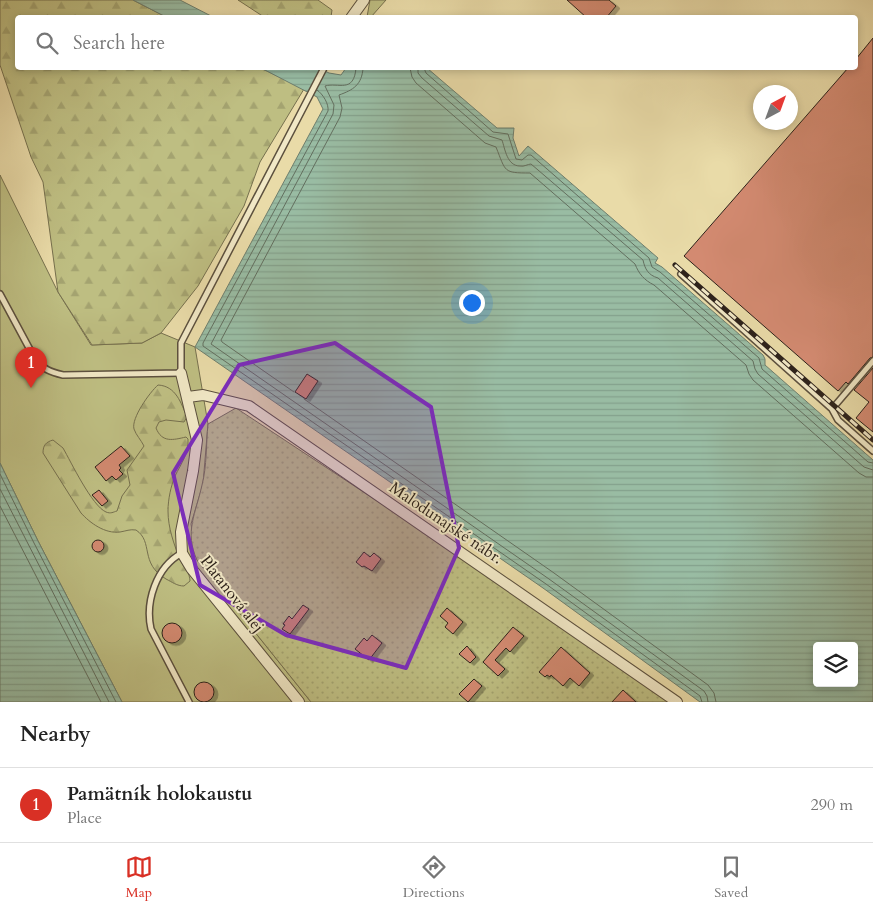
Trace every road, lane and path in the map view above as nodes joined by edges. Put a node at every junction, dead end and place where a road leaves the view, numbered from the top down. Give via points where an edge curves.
1 (364, 0) edge
2 (353, 15) edge
3 (323, 70) edge
4 (681, 274) dead end
5 (0, 294) edge
6 (873, 362) edge
7 (181, 373) junction
8 (188, 397) junction
9 (832, 409) junction
10 (873, 451) edge
11 (182, 553) junction
12 (188, 702) edge
13 (299, 702) edge
14 (678, 702) edge

1 - 2 street
3 - 7 lane via 181,344
4 - 9 lane
5 - 7 lane via 34,359 50,372 63,375
6 - 9 lane
7 - 8 street, Platanová alej
8 - 11 street, Platanová alej via 197,440 181,532
8 - 14 street, Malodunajské nábr. via 203,395 249,406
9 - 10 lane via 838,420
11 - 12 lane via 169,562 157,580 150,601 149,621
11 - 13 street, Platanová alej via 190,568

